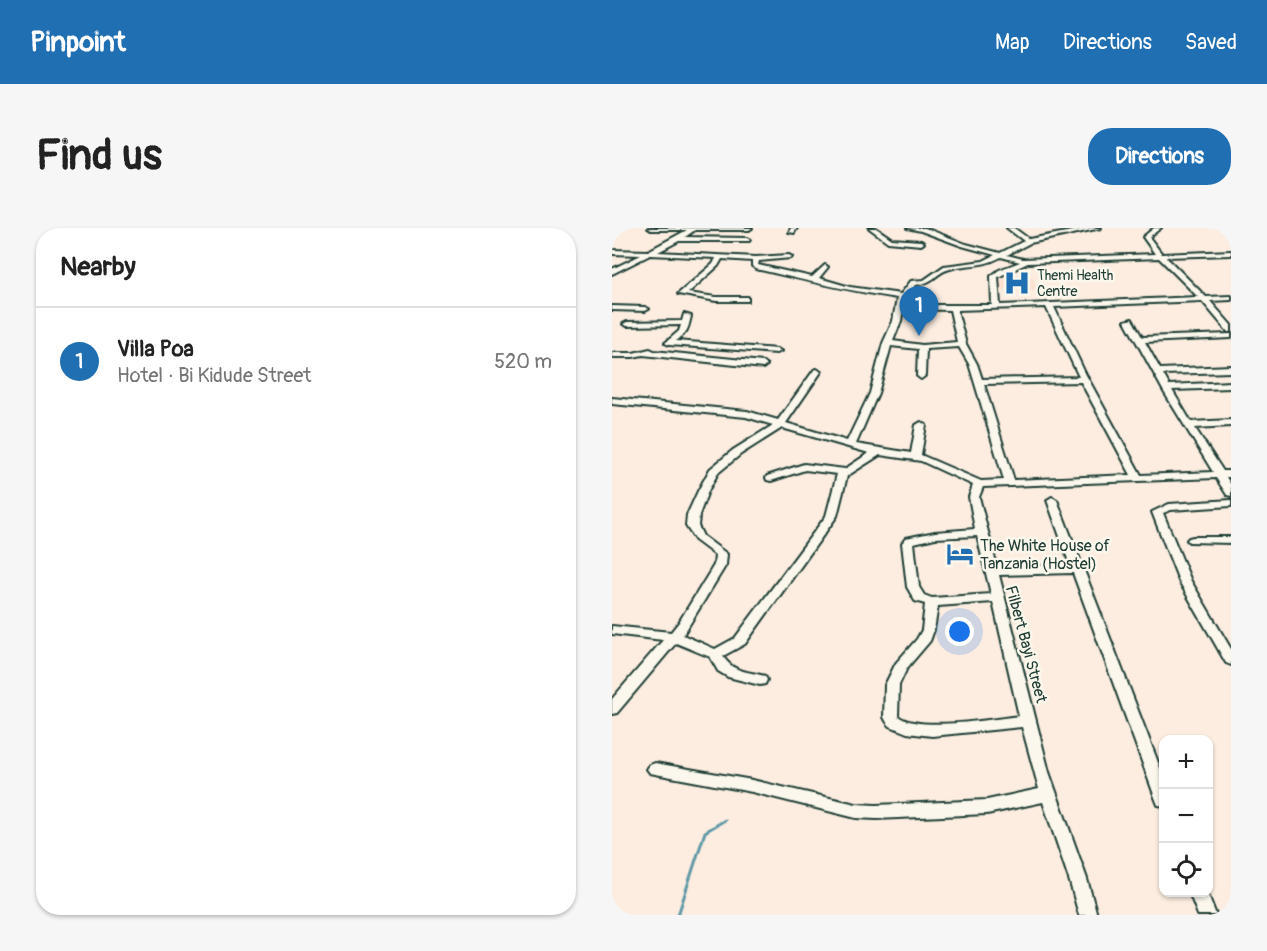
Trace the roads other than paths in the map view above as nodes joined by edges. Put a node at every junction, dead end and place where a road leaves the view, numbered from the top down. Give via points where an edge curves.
1 (651, 228) edge
2 (694, 228) edge
3 (749, 228) edge
4 (872, 228) edge
5 (910, 228) edge
6 (920, 228) edge
7 (1010, 228) edge
8 (1098, 228) edge
9 (1158, 228) edge
10 (1070, 234) junction
11 (678, 239) junction
12 (691, 240) junction
13 (747, 240) dead end
14 (1028, 241) junction
15 (1076, 241) dead end
16 (921, 243) dead end
17 (612, 252) edge
18 (648, 253) junction
19 (1231, 253) edge
20 (682, 254) junction
21 (1000, 254) junction
22 (720, 257) junction
23 (789, 257) dead end
24 (1161, 257) junction
25 (756, 259) junction
26 (1026, 261) junction
27 (825, 267) dead end
28 (612, 272) edge
29 (814, 279) junction
30 (1231, 298) edge
31 (745, 299) dead end
32 (1204, 299) junction
33 (899, 303) junction
34 (1049, 305) junction
35 (996, 307) junction
36 (612, 308) edge
37 (953, 308) junction
38 (645, 309) dead end
39 (1129, 321) dead end
40 (627, 324) dead end
41 (1231, 330) edge
42 (1231, 336) edge
43 (1139, 339) junction
44 (669, 343) junction
45 (887, 343) junction
46 (962, 344) junction
47 (922, 347) junction
48 (777, 351) dead end
49 (644, 353) junction
50 (612, 355) edge
51 (763, 365) dead end
52 (1231, 369) edge
53 (817, 372) dead end
54 (1157, 372) junction
55 (921, 376) dead end
56 (1084, 379) junction
57 (978, 382) junction
58 (1231, 385) edge
59 (1166, 388) junction
60 (612, 401) edge
61 (1231, 423) edge
62 (780, 425) junction
63 (921, 425) dead end
64 (1190, 425) junction
65 (850, 446) junction
66 (876, 453) junction
67 (916, 456) junction
68 (846, 472) junction
69 (1225, 474) edge
70 (1137, 477) junction
71 (771, 478) dead end
72 (1010, 483) junction
73 (980, 484) junction
74 (1231, 493) edge
75 (1052, 500) dead end
76 (1231, 503) edge
77 (982, 532) junction
78 (1193, 540) dead end
79 (1231, 540) edge
80 (1077, 569) junction
81 (992, 571) junction
82 (997, 598) junction
83 (932, 602) junction
84 (612, 630) edge
85 (675, 637) junction
86 (715, 654) junction
87 (1230, 657) edge
88 (760, 680) dead end
89 (612, 709) edge
90 (1030, 721) junction
91 (655, 769) dead end
92 (1160, 789) edge
93 (1048, 794) junction
94 (1200, 897) edge
95 (1088, 915) edge
96 (1207, 915) edge

1 - 2 street
2 - 3 street
2 - 11 street
4 - 16 street via 890,241
5 - 6 street
6 - 21 street
7 - 14 street
8 - 10 street
9 - 24 street via 1146,238
10 - 14 street
10 - 15 street
11 - 12 street
11 - 18 street
12 - 13 street
12 - 20 street
14 - 21 street
17 - 18 street
18 - 20 street
18 - 28 street
19 - 24 street
20 - 22 street
21 - 26 street
21 - 33 street via 982,264 942,269 926,282 914,283
22 - 25 street
22 - 31 street via 682,294
23 - 25 street
24 - 26 street
24 - 32 street
25 - 29 street via 756,267
26 - 35 street via 994,276
27 - 29 street
29 - 33 street via 849,289 898,295
30 - 32 street
32 - 34 street
32 - 41 street
33 - 37 street
33 - 45 street via 897,321
34 - 35 street
34 - 56 street
35 - 37 street
36 - 38 street
37 - 46 street
39 - 43 street
40 - 44 street via 686,320 681,334
42 - 43 street
43 - 54 street
44 - 48 street
44 - 49 street
45 - 47 street
45 - 65 street via 873,393
46 - 47 street
46 - 57 street
47 - 55 street
49 - 50 street
49 - 51 street
52 - 54 street
53 - 62 street
54 - 59 street
56 - 57 street
56 - 70 street
57 - 72 street
58 - 59 street
59 - 64 street
60 - 62 street via 728,410
61 - 64 street
62 - 65 street
62 - 85 street via 736,452 706,483 692,526 699,538 721,554 722,561
63 - 67 street
64 - 69 street
65 - 66 street
66 - 67 street
66 - 68 street
67 - 73 street
68 - 71 street via 804,467
68 - 86 street via 839,482 831,516 807,551 740,641
69 - 70 street
69 - 74 street
70 - 72 street
72 - 73 street
73 - 77 street, Filbert Bayi Street via 974,497
75 - 80 street
76 - 87 street via 1169,507 1157,512 1185,581
77 - 81 street, Filbert Bayi Street
77 - 83 street via 910,540 913,586 919,598
78 - 79 street
80 - 81 street
80 - 92 street
81 - 82 street, Filbert Bayi Street
82 - 83 street
82 - 90 street, Filbert Bayi Street
83 - 90 street via 923,641 901,666 891,685 891,717 895,722 912,729 932,730
84 - 85 street
85 - 86 street
85 - 89 street
86 - 88 street via 728,673
90 - 93 street, Filbert Bayi Street
91 - 93 street via 752,786 856,811 987,807
93 - 95 street, Filbert Bayi Street
94 - 96 street

